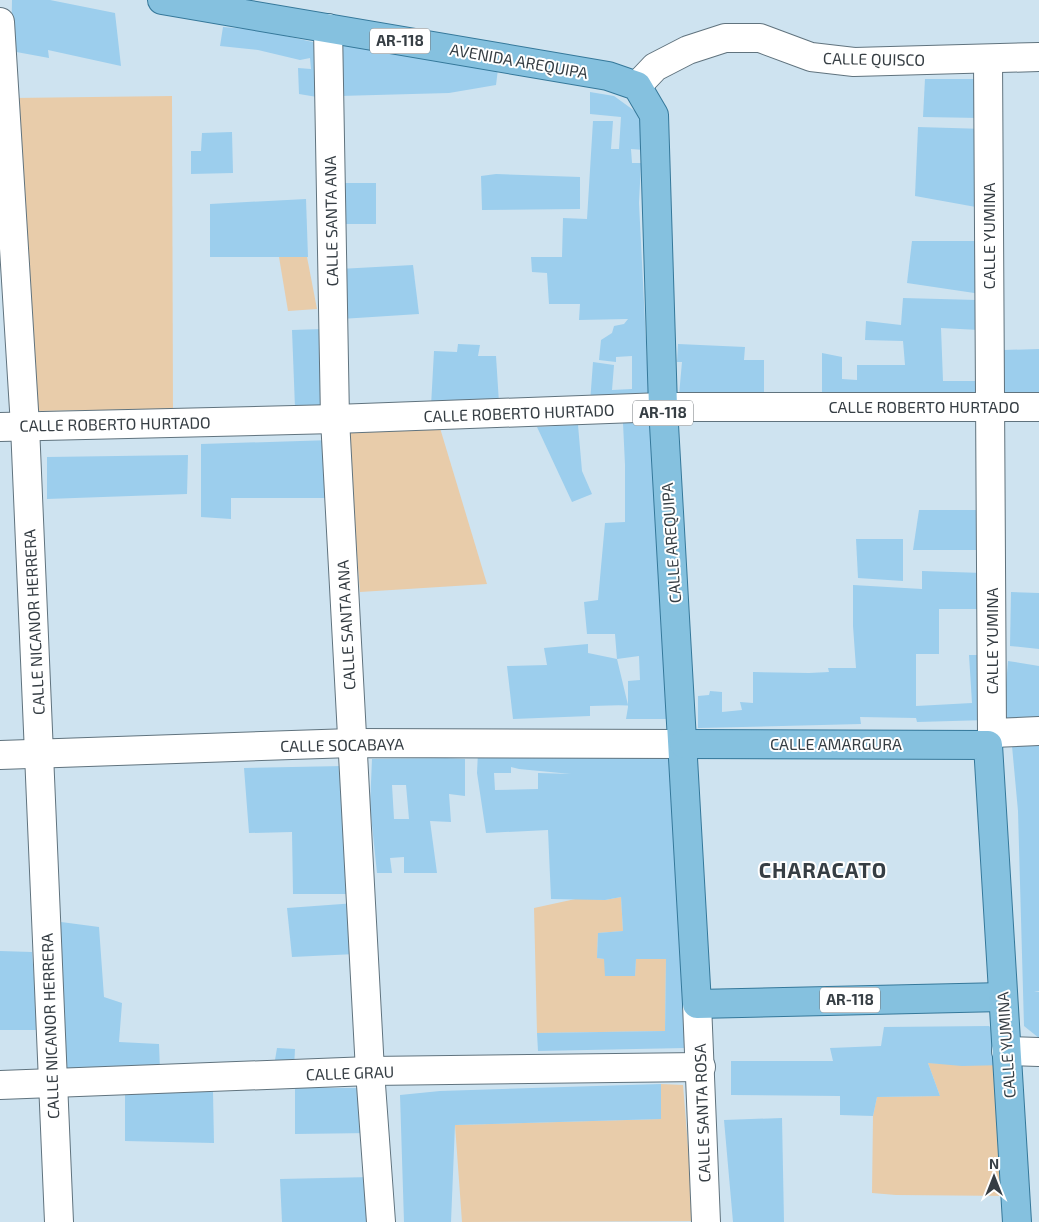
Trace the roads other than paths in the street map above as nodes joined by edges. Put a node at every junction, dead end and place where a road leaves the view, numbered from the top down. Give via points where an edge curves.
1 (162, 0) edge
2 (0, 22) edge
3 (328, 28) junction
4 (1039, 57) edge
5 (988, 59) junction
6 (637, 86) junction
7 (990, 406) junction
8 (663, 407) junction
9 (1039, 407) edge
10 (335, 419) junction
11 (13, 427) edge
12 (1039, 731) edge
13 (990, 739) junction
14 (352, 743) junction
15 (684, 744) junction
16 (41, 754) junction
17 (0, 755) edge
18 (1003, 996) junction
19 (697, 1004) junction
20 (1006, 1051) junction
21 (1039, 1052) edge
22 (701, 1067) junction
23 (370, 1072) junction
24 (52, 1082) junction
25 (0, 1085) edge
26 (59, 1222) edge
27 (381, 1222) edge
28 (706, 1222) edge
29 (1017, 1222) edge

1 - 3 main road, AVENIDA AREQUIPA / AR-118
2 - 11 street, CALLE NICANOR HERRERA
3 - 6 main road, AVENIDA AREQUIPA / AR-118 via 608,76
3 - 10 street, CALLE SANTA ANA
4 - 5 street, CALLE QUISCO
5 - 6 street, CALLE QUISCO via 854,62 811,58 760,38 725,38 688,50 655,67
5 - 7 street, CALLE YUMINA
6 - 8 main road, CALLE AREQUIPA / AR-118 via 654,115
7 - 8 street, CALLE ROBERTO HURTADO
7 - 9 street, CALLE ROBERTO HURTADO
7 - 13 street, CALLE YUMINA
8 - 10 street, CALLE ROBERTO HURTADO
8 - 15 main road, CALLE AREQUIPA / AR-118
10 - 11 street, CALLE ROBERTO HURTADO
10 - 14 street, CALLE SANTA ANA
11 - 16 street, CALLE NICANOR HERRERA
12 - 13 street, CALLE AMARGURA
13 - 15 main road, CALLE AMARGURA
13 - 18 main road, CALLE YUMINA
14 - 15 street, CALLE SOCABAYA
14 - 16 street, CALLE SOCABAYA
14 - 23 street, CALLE SANTA ANA
15 - 19 main road, CALLE AREQUIPA / AR-118
16 - 17 street, CALLE SOCABAYA
16 - 24 street, CALLE NICANOR HERRERA
18 - 19 main road, AR-118
18 - 20 main road, CALLE YUMINA
19 - 22 street, CALLE SANTA ROSA
20 - 21 street
20 - 29 main road, CALLE YUMINA
22 - 23 street, CALLE GRAU
22 - 28 street, CALLE SANTA ROSA
23 - 24 street, CALLE GRAU
23 - 27 street, CALLE SANTA ANA
24 - 25 street, CALLE GRAU
24 - 26 street, CALLE NICANOR HERRERA

